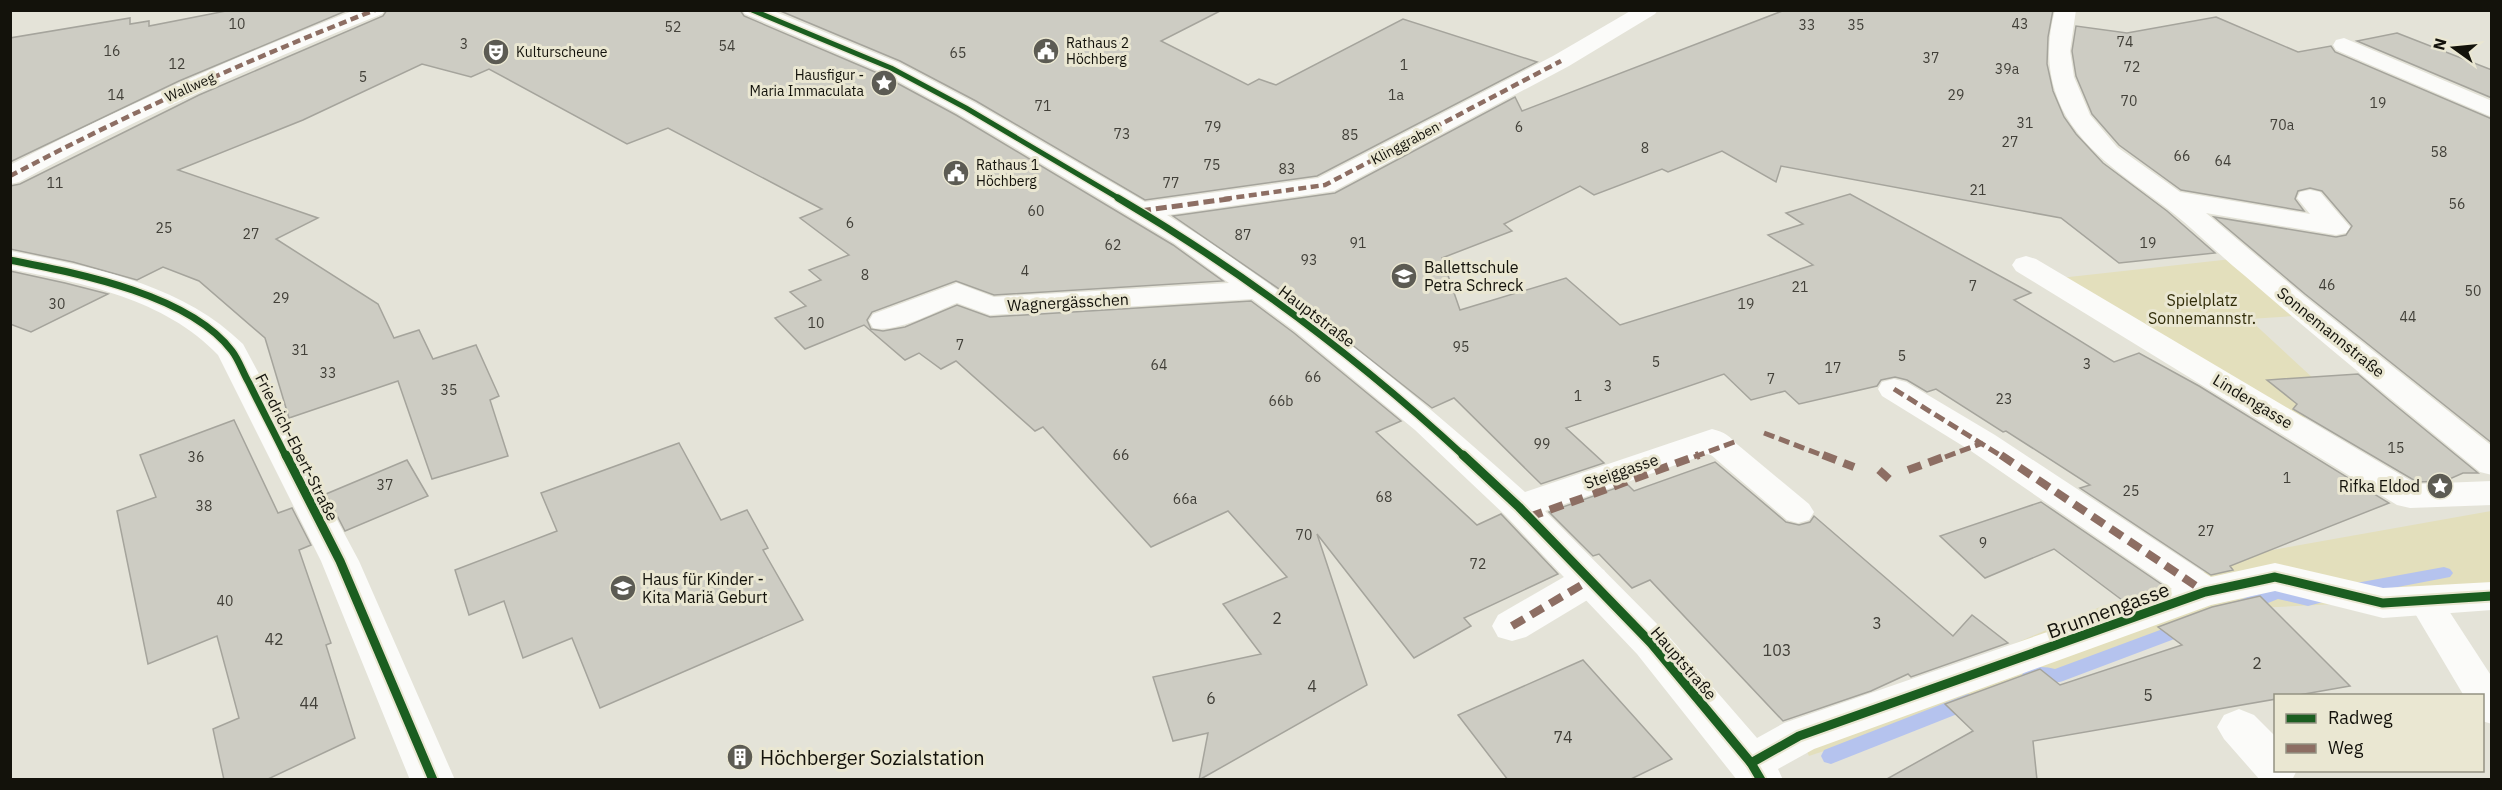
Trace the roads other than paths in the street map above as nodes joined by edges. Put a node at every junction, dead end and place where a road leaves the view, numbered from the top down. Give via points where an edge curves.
1 (375, 10) edge
2 (752, 10) edge
3 (1648, 10) edge
4 (2066, 10) edge
5 (2344, 45) dead end
6 (2492, 110) edge
7 (10, 176) edge
8 (2310, 198) dead end
9 (2172, 199) junction
10 (1140, 211) junction
11 (10, 260) edge
12 (2026, 265) dead end
13 (1260, 290) junction
14 (884, 321) dead end
15 (1894, 389) dead end
16 (1722, 447) joint
17 (2492, 464) edge
18 (2492, 493) edge
19 (1519, 507) junction
20 (1798, 512) dead end
21 (1590, 580) junction
22 (2205, 592) junction
23 (2492, 596) edge
24 (2424, 600) junction
25 (1512, 626) dead end
26 (2483, 694) edge
27 (2484, 696) edge
28 (2492, 709) edge
29 (2239, 727) dead end
30 (2274, 765) edge
31 (1756, 771) edge
32 (433, 780) edge

1 - 7 street, Wallweg via 204,80 85,135
2 - 10 street, Hauptstraße via 891,68
3 - 10 street, Klinggraben via 1561,61 1325,185
4 - 9 street, Sonnemannstraße via 2059,31 2061,80 2078,115 2100,146
5 - 6 street
8 - 9 street, Sonnemannstraße via 2336,227
9 - 17 street, Sonnemannstraße
10 - 13 street, Hauptstraße
11 - 32 street, Friedrich-Ebert-Straße via 77,273 159,300 207,327 232,351 340,561
12 - 18 street, Lindengasse via 2410,496
13 - 14 street, Wagnergässchen via 990,306 957,292
13 - 19 street, Hauptstraße via 1418,414
15 - 22 street, Brunnengasse via 1983,442
16 - 19 street, Steiggasse via 1712,440
16 - 20 lane
19 - 21 street, Hauptstraße
21 - 25 street
21 - 31 street, Hauptstraße via 1651,644
22 - 24 street, Brunnengasse via 2275,577 2383,603
22 - 31 street, Brunnengasse via 1799,736
23 - 24 street, Brunnengasse
24 - 26 lane
27 - 28 lane
29 - 30 street

